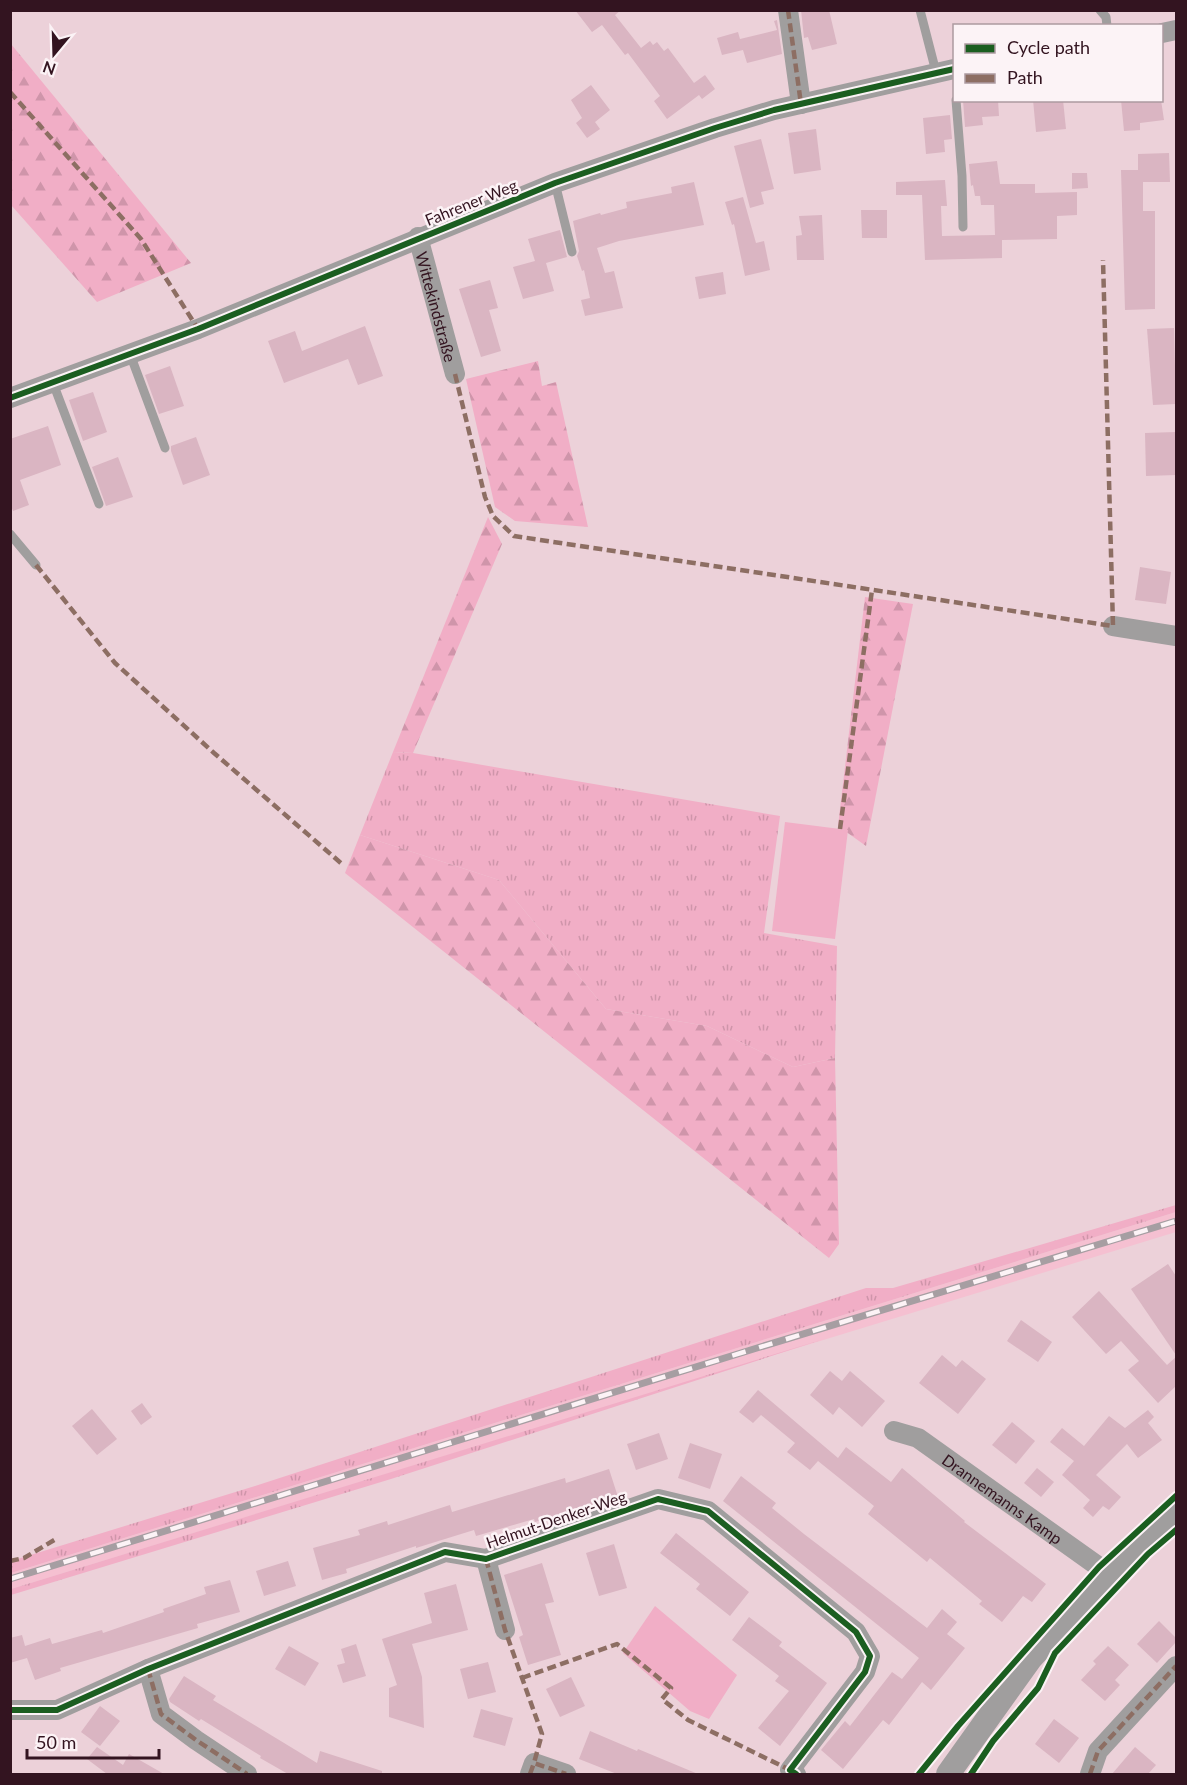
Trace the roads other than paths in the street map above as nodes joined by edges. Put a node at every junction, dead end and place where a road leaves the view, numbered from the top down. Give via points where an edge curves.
1 (788, 10) edge
2 (920, 10) edge
3 (1100, 10) edge
4 (1107, 24) edge
5 (950, 73) edge
6 (956, 102) edge
7 (801, 104) junction
8 (555, 183) junction
9 (963, 227) dead end
10 (418, 237) junction
11 (572, 252) dead end
12 (130, 354) junction
13 (455, 374) dead end
14 (53, 383) junction
15 (10, 398) edge
16 (165, 448) dead end
17 (99, 504) dead end
18 (10, 534) edge
19 (36, 566) dead end
20 (1113, 626) dead end
21 (1176, 636) edge
22 (894, 1431) dead end
23 (1176, 1507) edge
24 (486, 1559) junction
25 (1109, 1574) junction
26 (505, 1630) dead end
27 (1176, 1666) edge
28 (148, 1669) junction
29 (10, 1710) edge
30 (791, 1773) edge
31 (247, 1774) edge
32 (530, 1774) edge
33 (566, 1774) edge
34 (948, 1774) edge
35 (1090, 1774) edge

1 - 7 street
2 - 5 lane
3 - 4 lane
5 - 7 street, Fahrener Weg
6 - 9 lane
7 - 8 street, Fahrener Weg via 715,128
8 - 10 street, Fahrener Weg
8 - 11 lane
10 - 12 street, Fahrener Weg
10 - 13 street, Wittekindstraße
12 - 14 street, Fahrener Weg
12 - 16 lane
14 - 15 street, Fahrener Weg
14 - 17 lane
18 - 19 lane
20 - 21 street
22 - 25 street, Drannemanns Kamp via 918,1438
23 - 25 street
24 - 26 street, Helmut-Denker-Weg
24 - 28 street, Helmut-Denker-Weg via 445,1552
24 - 30 street, Helmut-Denker-Weg via 658,1499 708,1511 856,1632 870,1656 865,1672
25 - 34 street via 1031,1658
27 - 35 street via 1098,1751
28 - 29 street, Helmut-Denker-Weg via 57,1710
28 - 31 street via 161,1714
32 - 33 street via 534,1763

